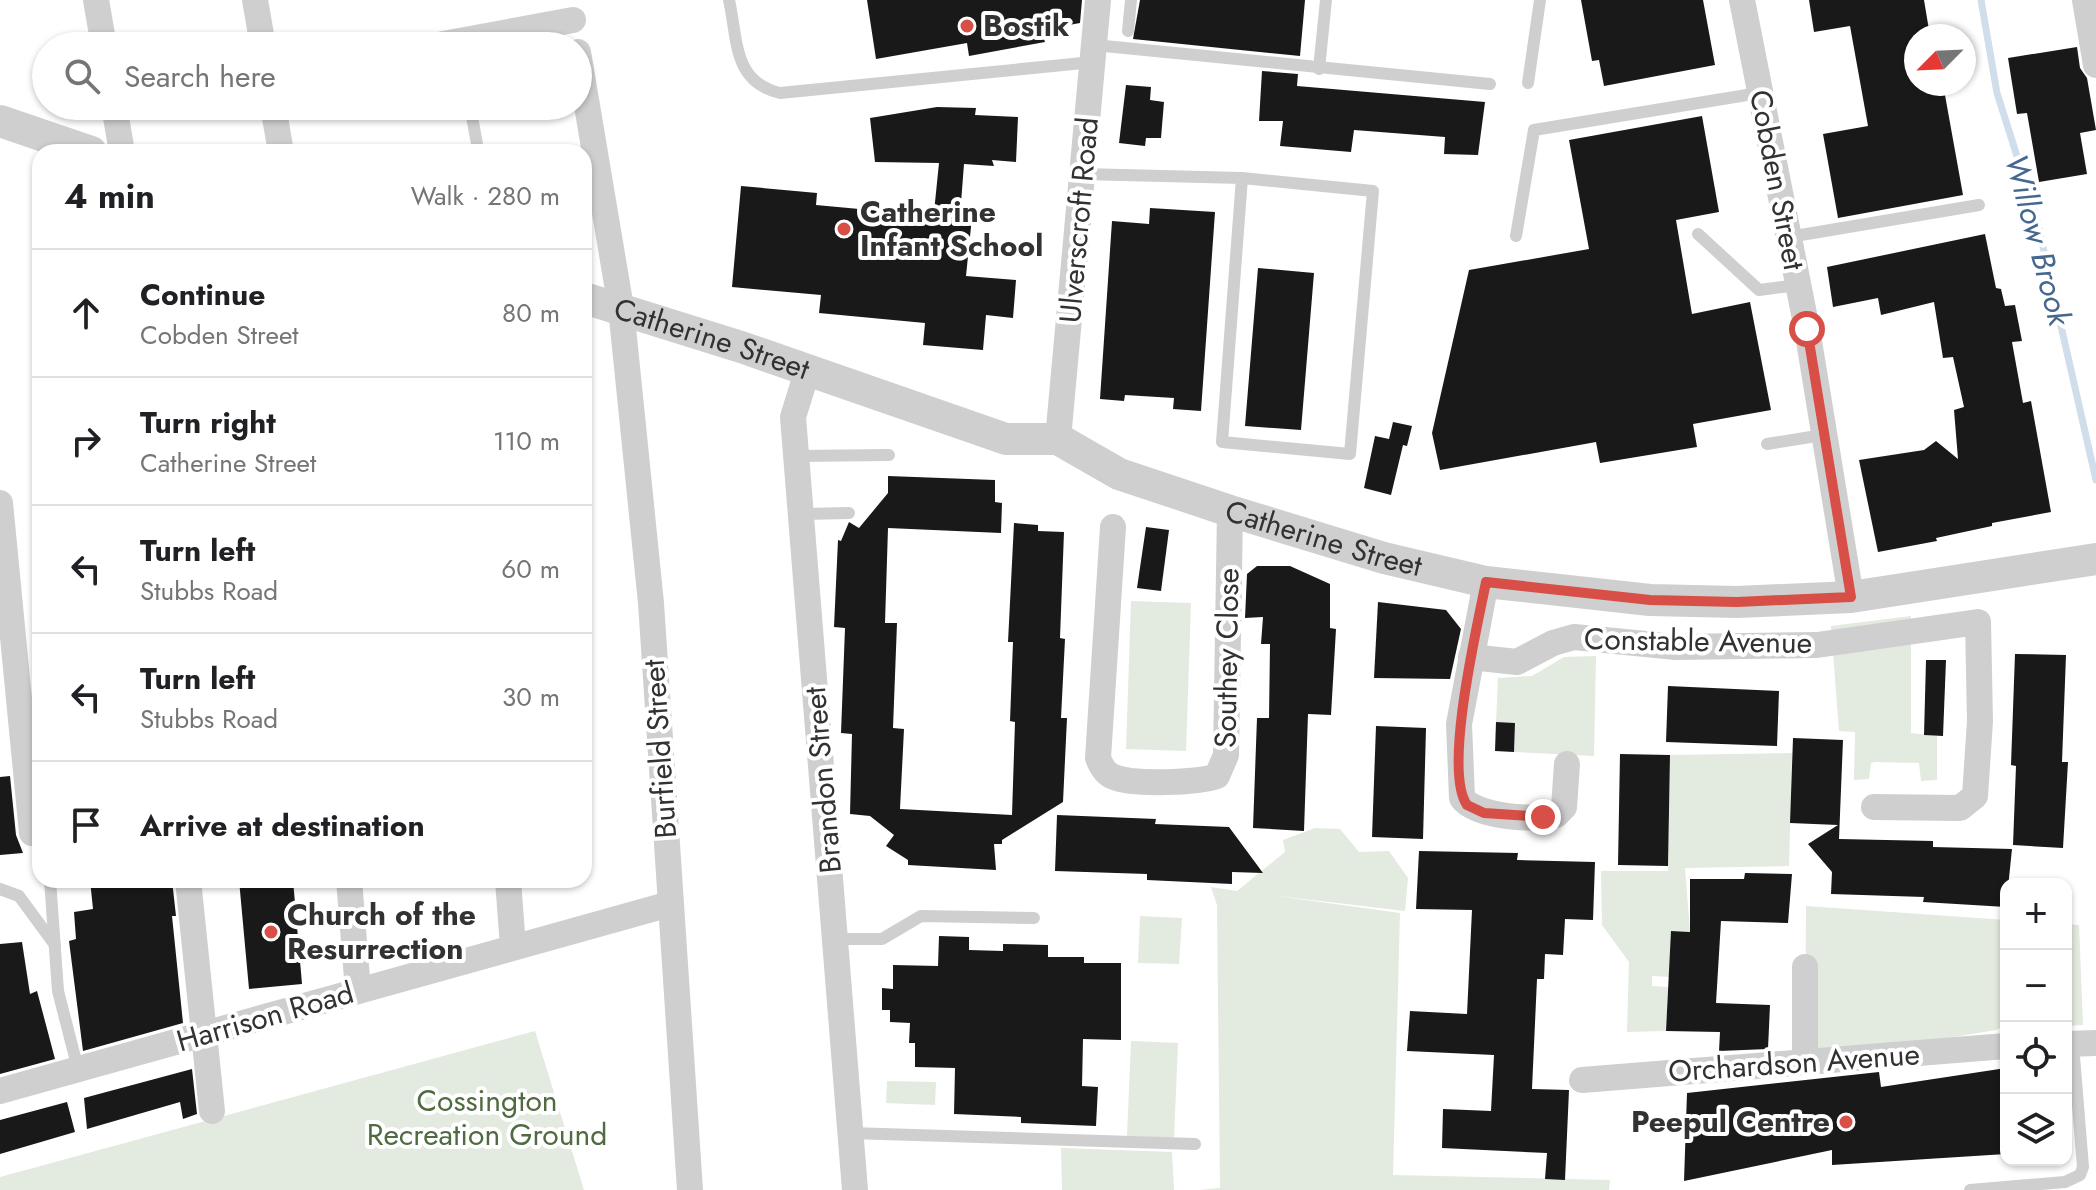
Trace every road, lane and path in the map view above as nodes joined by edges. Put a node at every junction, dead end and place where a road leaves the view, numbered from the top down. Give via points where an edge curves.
1 (96, 0) edge
2 (255, 0) edge
3 (729, 0) edge
4 (1098, 0) edge
5 (1131, 0) edge
6 (1326, 0) edge
7 (1540, 0) edge
8 (1742, 0) edge
9 (2085, 0) edge
10 (573, 22) edge
11 (1128, 31) dead end
12 (102, 32) edge
13 (261, 32) edge
14 (518, 32) edge
15 (1094, 54) junction
16 (2095, 59) edge
17 (1319, 69) junction
18 (1528, 83) dead end
19 (1490, 84) dead end
20 (1759, 93) junction
21 (116, 120) edge
22 (275, 120) edge
23 (473, 120) edge
24 (589, 120) edge
25 (0, 121) edge
26 (68, 144) edge
27 (121, 144) edge
28 (280, 144) edge
29 (477, 144) dead end
30 (1082, 174) junction
31 (1242, 178) junction
32 (1979, 205) dead end
33 (1698, 234) dead end
34 (1516, 236) dead end
35 (1789, 237) junction
36 (1798, 285) junction
37 (592, 300) edge
38 (621, 308) junction
39 (807, 372) junction
40 (1823, 435) junction
41 (1058, 439) junction
42 (1767, 444) dead end
43 (889, 455) dead end
44 (796, 456) junction
45 (0, 503) edge
46 (1230, 511) junction
47 (849, 513) dead end
48 (802, 514) junction
49 (1113, 527) dead end
50 (2087, 561) edge
51 (1486, 582) junction
52 (1851, 597) junction
53 (1471, 657) junction
54 (1567, 764) dead end
55 (1874, 807) dead end
56 (32, 833) edge
57 (51, 888) edge
58 (189, 888) edge
59 (350, 888) edge
60 (509, 888) edge
61 (0, 889) edge
62 (670, 904) junction
63 (1034, 918) dead end
64 (835, 939) junction
65 (55, 945) junction
66 (513, 947) junction
67 (1805, 967) dead end
68 (358, 990) junction
69 (205, 1035) junction
70 (2078, 1043) edge
71 (2000, 1046) edge
72 (1805, 1062) junction
73 (78, 1069) junction
74 (1582, 1080) dead end
75 (0, 1091) edge
76 (212, 1111) dead end
77 (850, 1133) junction
78 (1195, 1144) dead end
79 (690, 1190) edge
80 (855, 1190) edge
81 (1970, 1190) edge

1 - 12 street
2 - 13 street
3 - 15 lane via 745,73 760,88 780,93
4 - 15 street, Ulverscroft Road
5 - 11 lane
6 - 17 lane
7 - 18 lane
8 - 20 street, Cobden Street
9 - 16 street
10 - 14 street
15 - 17 lane
15 - 30 street, Ulverscroft Road
17 - 19 lane
20 - 34 lane via 1534,130
20 - 35 street, Cobden Street
21 - 27 street
22 - 28 street
23 - 29 lane
24 - 38 street, Burfield Street
25 - 26 street
30 - 31 lane
30 - 41 street, Ulverscroft Road
31 - 31 lane via 1373,191 1350,454 1222,442
32 - 35 lane
33 - 36 lane via 1759,290
35 - 36 street, Cobden Street
36 - 40 street, Cobden Street
37 - 38 street, Catherine Street
38 - 39 street, Catherine Street
38 - 62 street, Burfield Street via 651,603
39 - 41 street, Catherine Street via 1006,439
39 - 44 street, Brandon Street via 793,417
40 - 42 lane
40 - 52 street, Cobden Street
41 - 46 street, Catherine Street via 1119,474
43 - 44 lane
44 - 48 street, Brandon Street
45 - 56 street
46 - 49 street, Southey Close via 1226,755 1217,776 1198,783 1116,779 1098,758
46 - 51 street, Catherine Street via 1384,558
47 - 48 lane
48 - 64 street, Brandon Street
50 - 52 street, Catherine Street
51 - 52 street, Catherine Street via 1650,600
51 - 53 street
53 - 54 street via 1459,724 1460,789 1467,805 1484,813 1556,815 1564,807
53 - 55 street, Constable Avenue via 1517,662 1574,637 1676,647 1817,645 1978,622 1975,796 1951,809
57 - 65 lane
58 - 69 street
59 - 68 street
60 - 66 street
61 - 65 lane via 19,896
62 - 66 street, Harrison Road
62 - 79 street, Burfield Street
63 - 64 lane via 921,916 882,939
64 - 77 street, Brandon Street
65 - 73 lane via 58,991
66 - 68 street, Harrison Road
67 - 72 street
68 - 69 street, Harrison Road
69 - 73 street, Harrison Road
69 - 76 street
70 - 81 lane via 2080,1175 2065,1182
71 - 72 street, Orchardson Avenue
72 - 74 street, Orchardson Avenue
73 - 75 street, Harrison Road
77 - 78 lane
77 - 80 street, Brandon Street

